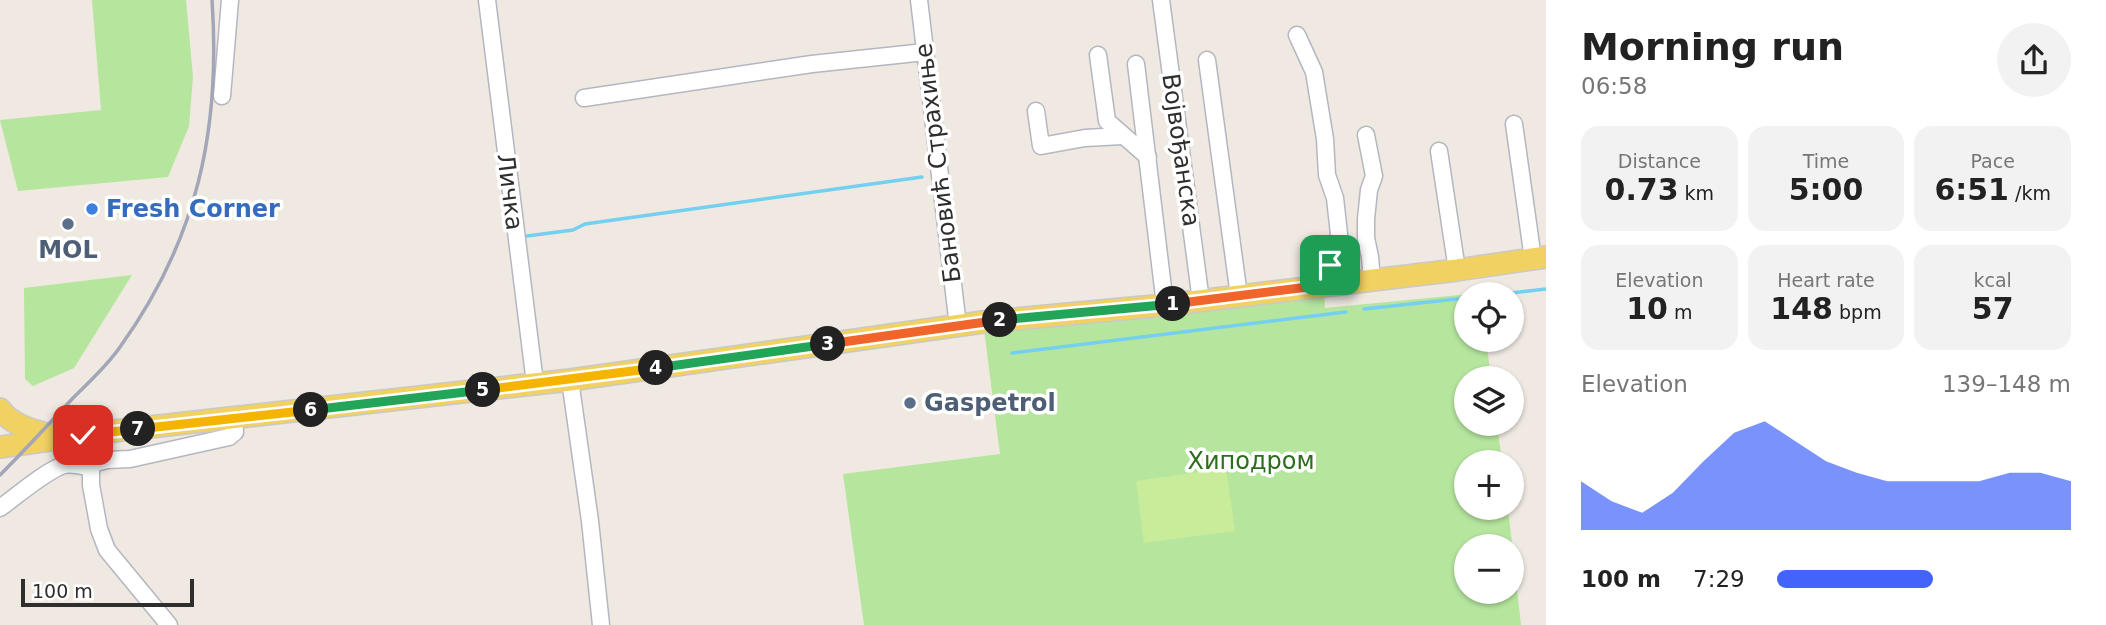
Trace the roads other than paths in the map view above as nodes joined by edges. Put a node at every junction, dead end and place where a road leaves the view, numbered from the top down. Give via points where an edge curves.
1 (230, 0) edge
2 (487, 0) edge
3 (919, 0) edge
4 (1161, 0) edge
5 (1297, 36) dead end
6 (925, 52) junction
7 (1098, 55) dead end
8 (1208, 60) dead end
9 (1136, 64) dead end
10 (222, 96) dead end
11 (584, 98) dead end
12 (1036, 111) dead end
13 (1514, 124) dead end
14 (1366, 135) dead end
15 (1122, 136) junction
16 (1439, 151) dead end
17 (1148, 157) junction
18 (1539, 258) edge
19 (1457, 270) junction
20 (1373, 280) junction
21 (1324, 285) junction
22 (1238, 296) junction
23 (1201, 301) junction
24 (1165, 305) junction
25 (958, 326) junction
26 (570, 380) junction
27 (535, 383) junction
28 (0, 409) edge
29 (234, 418) junction
30 (61, 438) junction
31 (23, 443) junction
32 (0, 447) edge
33 (0, 457) edge
34 (91, 468) junction
35 (0, 508) edge
36 (169, 625) edge
37 (601, 625) edge

1 - 10 street
2 - 27 street, Личка
3 - 6 street, Бановић Страхиње
4 - 23 street, Војвођанска
5 - 21 street via 1314,72 1342,261 1330,265
6 - 11 street
6 - 25 street, Бановић Страхиње
7 - 15 street via 1107,121
8 - 22 street
9 - 17 street
12 - 15 street via 1041,146
13 - 18 street
14 - 20 street via 1374,176 1366,219
15 - 17 street
16 - 19 street
17 - 24 street
18 - 19 main road
19 - 20 main road
20 - 21 main road
21 - 22 main road
22 - 23 main road
23 - 24 main road
24 - 25 main road
25 - 26 main road
26 - 27 main road
26 - 37 street
27 - 29 main road
28 - 30 main road via 17,424
29 - 30 main road
29 - 34 street via 235,432 229,437 107,460
30 - 31 main road
31 - 32 main road
31 - 33 main road
34 - 35 street via 63,465
34 - 36 street via 99,529 107,550

